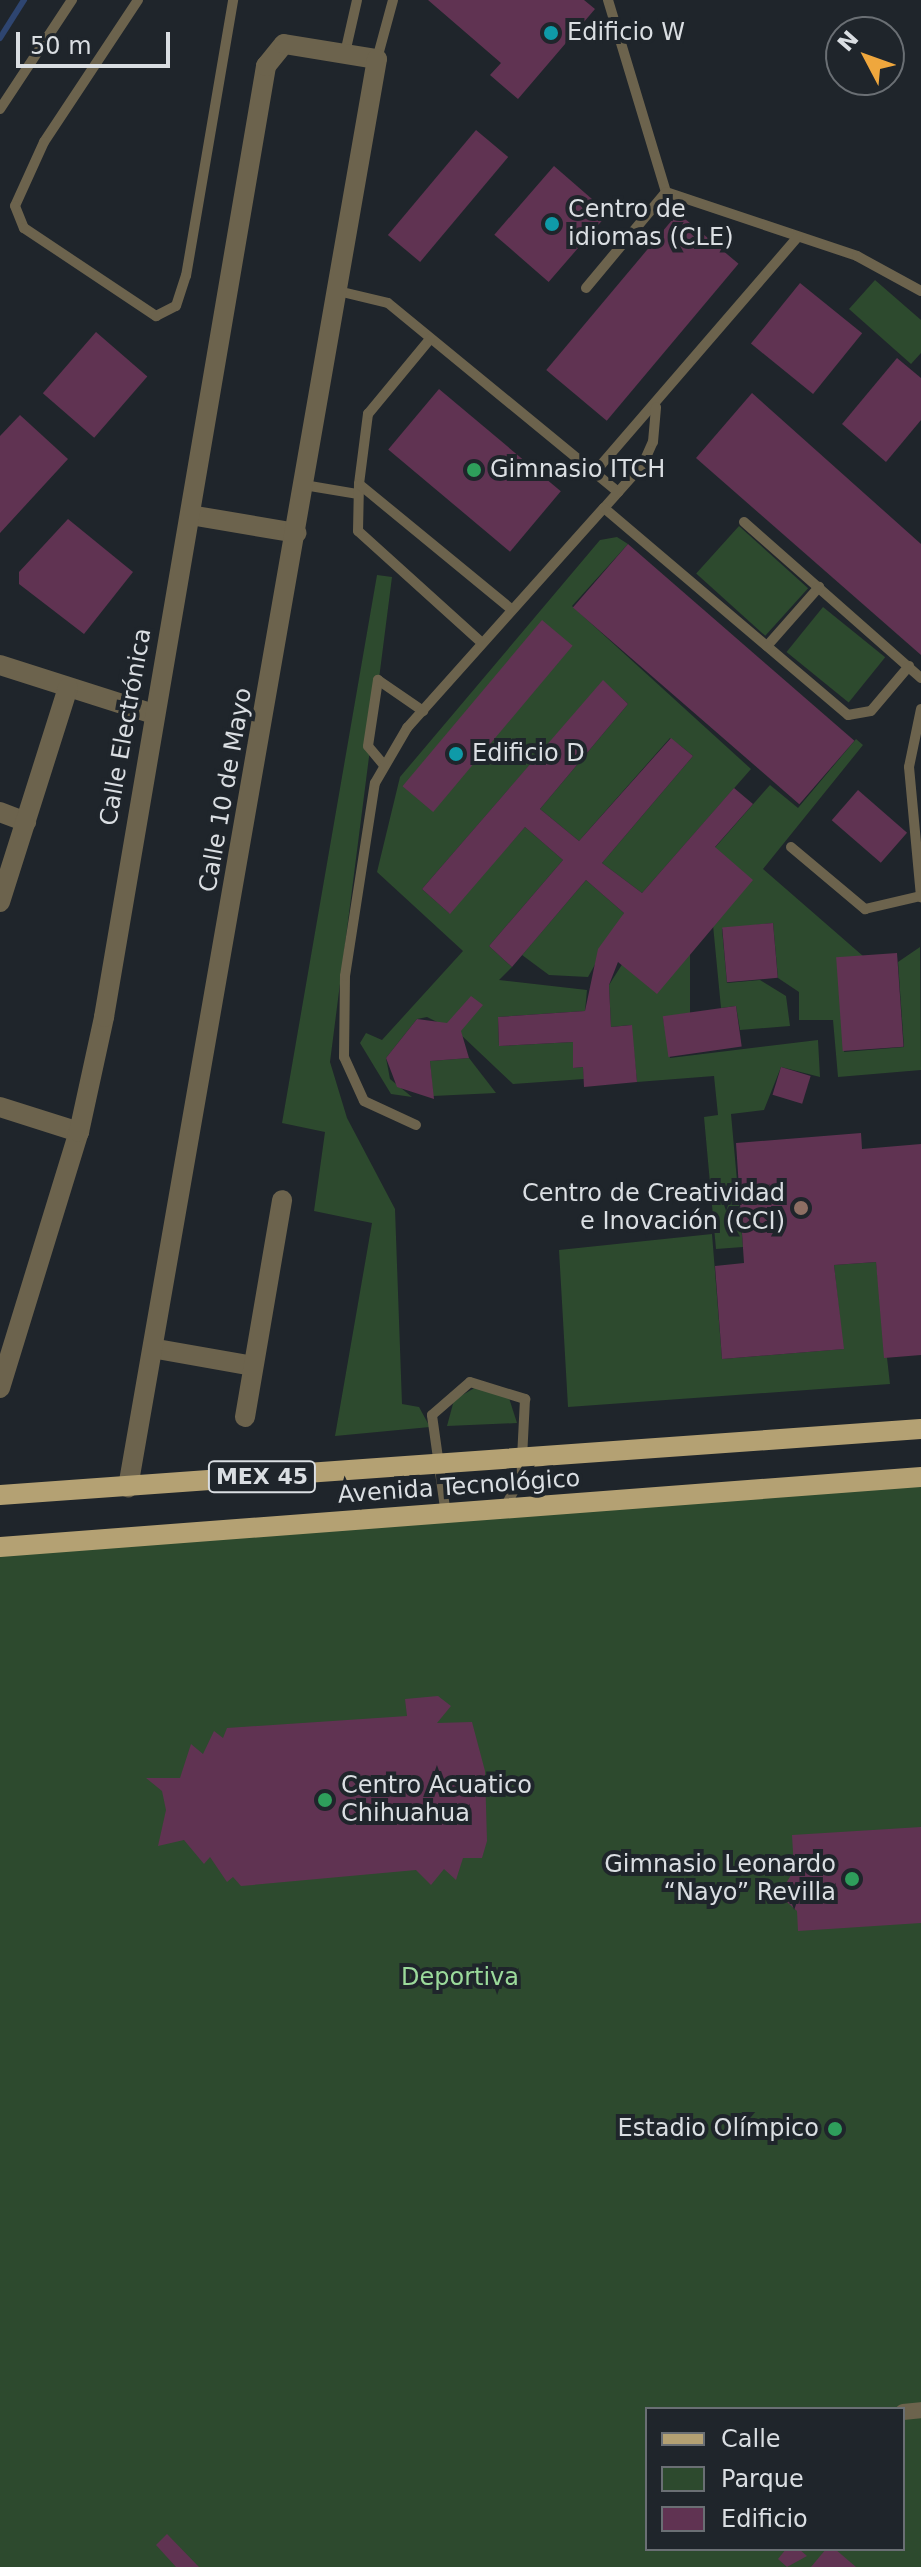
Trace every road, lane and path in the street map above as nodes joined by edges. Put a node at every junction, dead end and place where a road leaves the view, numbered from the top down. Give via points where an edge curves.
1 (72, 0) edge
2 (138, 0) edge
3 (233, 0) edge
4 (357, 0) edge
5 (393, 0) edge
6 (608, 0) edge
7 (345, 53) junction
8 (377, 59) junction
9 (0, 109) edge
10 (666, 192) junction
11 (798, 237) junction
12 (586, 288) dead end
13 (338, 291) junction
14 (921, 291) edge
15 (430, 339) junction
16 (656, 407) junction
17 (594, 473) junction
18 (304, 485) junction
19 (358, 489) junction
20 (618, 492) junction
21 (604, 508) junction
22 (190, 515) junction
23 (744, 522) dead end
24 (296, 533) junction
25 (819, 587) junction
26 (510, 608) junction
27 (482, 643) junction
28 (767, 646) junction
29 (0, 665) edge
30 (909, 666) junction
31 (921, 678) edge
32 (68, 687) junction
33 (921, 709) edge
34 (423, 711) junction
35 (154, 714) junction
36 (383, 764) junction
37 (0, 812) edge
38 (26, 822) junction
39 (791, 847) dead end
40 (921, 896) edge
41 (0, 902) edge
42 (0, 1107) edge
43 (416, 1125) dead end
44 (79, 1132) junction
45 (282, 1200) dead end
46 (157, 1349) junction
47 (253, 1366) junction
48 (0, 1388) edge
49 (245, 1417) dead end
50 (921, 1429) edge
51 (525, 1456) junction
52 (439, 1463) junction
53 (921, 1477) edge
54 (128, 1487) junction
55 (0, 1495) edge
56 (503, 1510) junction
57 (446, 1515) junction
58 (0, 1547) edge

1 - 9 lane
2 - 3 lane via 44,142 15,206 24,228 156,316 176,306 186,276
4 - 7 lane
5 - 8 lane
6 - 10 lane
7 - 8 street
7 - 22 street, Calle Electrónica via 284,44 266,66
8 - 13 street, Calle 10 de Mayo
10 - 11 lane
10 - 12 lane
11 - 14 lane via 857,256
11 - 16 lane
13 - 15 lane via 381,299
13 - 18 street, Calle 10 de Mayo
15 - 17 lane
15 - 19 lane via 368,414
16 - 17 lane
16 - 20 lane via 653,442
17 - 20 lane
18 - 19 lane
18 - 24 street, Calle 10 de Mayo
19 - 26 lane via 374,489
19 - 27 lane via 358,531
20 - 21 lane
21 - 26 lane
21 - 28 lane
22 - 24 street
22 - 35 street, Calle Electrónica
23 - 25 lane
24 - 46 street, Calle 10 de Mayo
25 - 28 lane
25 - 30 lane
26 - 27 lane
27 - 34 lane
28 - 30 lane via 858,716
29 - 32 street
30 - 31 lane
32 - 35 street
32 - 38 street
33 - 40 lane via 909,767
34 - 36 lane
34 - 36 lane via 385,678 375,683 368,746
35 - 44 street, Calle Electrónica
36 - 43 lane via 368,813 345,976 344,1057 364,1101
37 - 38 street
38 - 41 street
39 - 40 lane via 865,909
42 - 44 street
44 - 48 street, Calle Electrónica
45 - 47 street
46 - 47 street
46 - 54 street, Calle 10 de Mayo
47 - 49 street
50 - 51 main road, Avenida Tecnológico / MEX 45
51 - 52 main road, Avenida Tecnológico / MEX 45
51 - 52 lane via 525,1399 480,1381 432,1415
51 - 56 lane
52 - 54 main road, Avenida Tecnológico / MEX 45
52 - 57 lane
53 - 56 main road, Avenida Tecnológico / MEX 45
54 - 55 main road, Avenida Tecnológico / MEX 45
56 - 57 main road, Avenida Tecnológico / MEX 45
57 - 58 main road, Avenida Tecnológico / MEX 45

